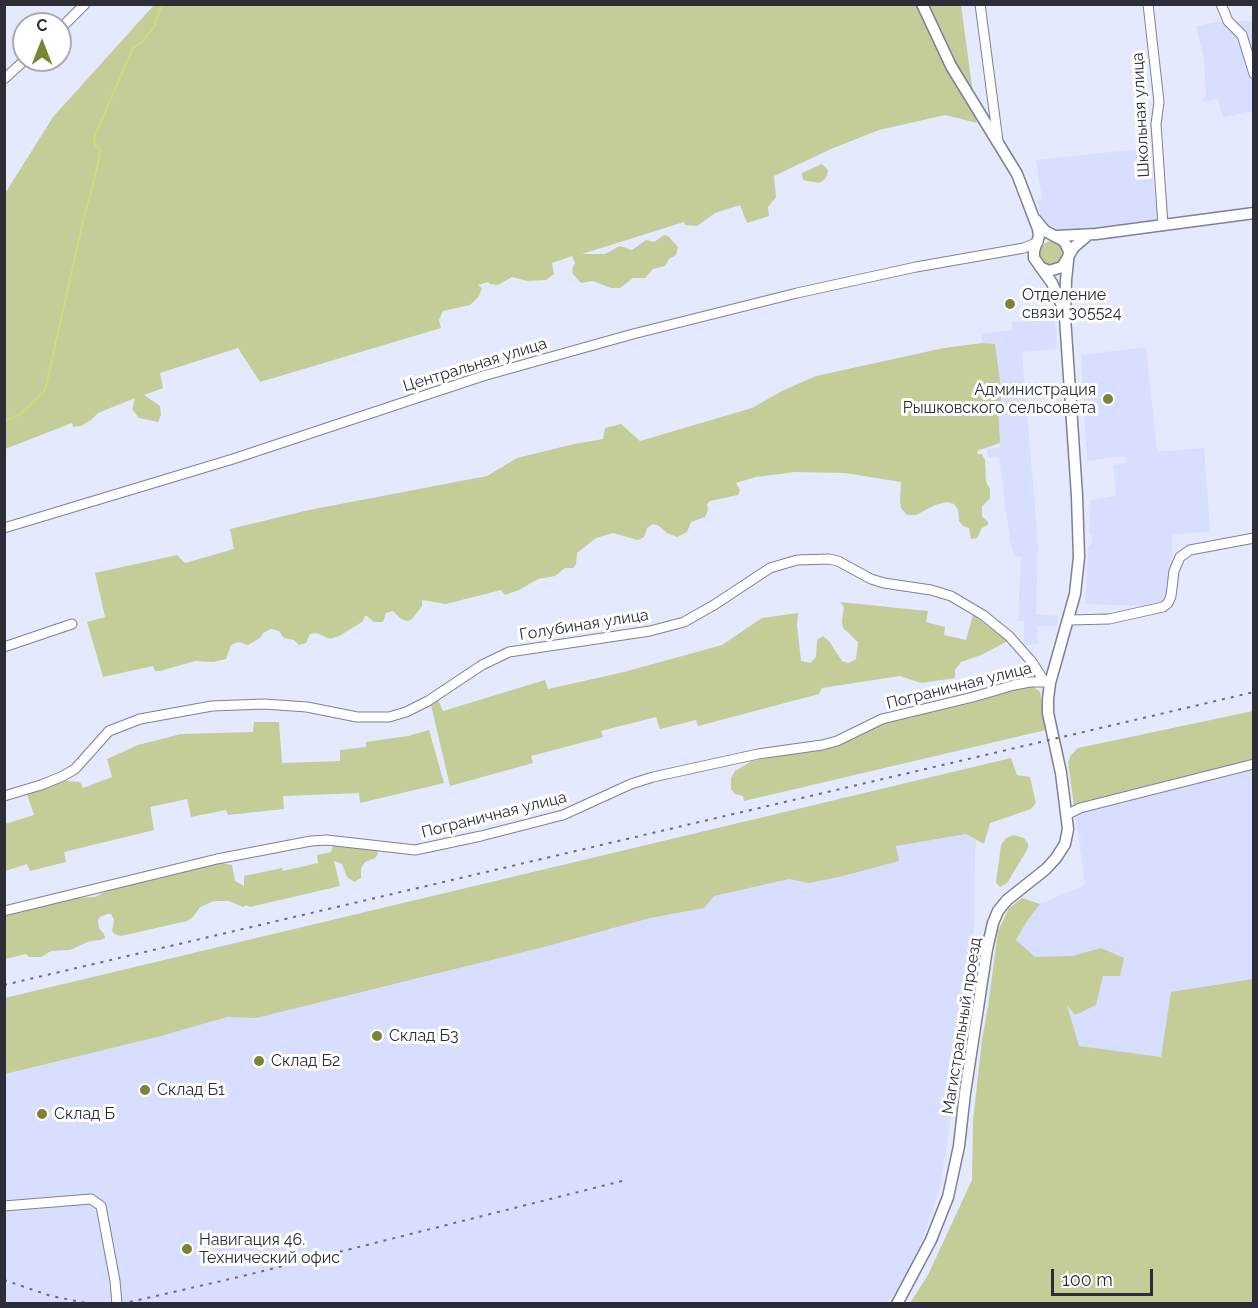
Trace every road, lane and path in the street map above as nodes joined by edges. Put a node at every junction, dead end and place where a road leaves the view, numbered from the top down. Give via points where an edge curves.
1 (85, 4) edge
2 (922, 4) edge
3 (980, 4) edge
4 (1148, 4) edge
5 (1221, 4) edge
6 (72, 17) edge
7 (1254, 74) edge
8 (998, 141) junction
9 (1254, 213) edge
10 (1036, 220) junction
11 (1163, 225) junction
12 (1096, 234) junction
13 (1058, 237) junction
14 (1038, 242) junction
15 (1018, 250) junction
16 (1068, 259) junction
17 (1037, 262) junction
18 (1065, 317) junction
19 (4, 528) edge
20 (1254, 537) edge
21 (1069, 620) junction
22 (72, 624) dead end
23 (4, 646) edge
24 (1047, 682) junction
25 (1254, 764) edge
26 (4, 796) edge
27 (1068, 814) junction
28 (4, 911) edge
29 (4, 1206) edge
30 (117, 1304) edge
31 (897, 1304) edge

1 - 6 street
2 - 8 main road via 951,66
3 - 8 street
4 - 11 street, Школьная улица via 1159,102 1156,124
5 - 7 street via 1228,21 1242,35
8 - 10 main road
9 - 11 main road
10 - 13 main road via 1045,231
10 - 14 main road
11 - 12 main road
12 - 13 main road
12 - 16 main road via 1078,242
13 - 14 main road via 1045,237
13 - 16 main road via 1068,247
14 - 15 street, Центральная улица
14 - 17 main road via 1034,248
15 - 17 street via 1028,252
15 - 19 street, Центральная улица via 797,293 601,343 483,376 232,459
16 - 17 main road via 1056,270 1046,270
16 - 18 main road
17 - 18 main road via 1059,297
18 - 21 main road, Магистральный проезд via 1079,540 1078,574
20 - 21 street via 1190,550 1180,557 1171,596 1163,607 1135,615
21 - 24 main road, Магистральный проезд
22 - 23 street
24 - 26 street, Голубиная улица via 1009,636 951,596 877,581 838,561 797,560 770,568 684,622 650,631 510,652 482,665 428,701 389,717 357,717 287,705 255,704 212,706 140,719 109,731 75,769 63,776
24 - 27 main road, Магистральный проезд
24 - 28 street, Пограничная улица via 1014,685 882,719 822,746 758,754 653,777 563,814 481,836 415,850 311,841 217,859
25 - 27 street
27 - 31 main road, Магистральный проезд via 1067,837 1061,851 1046,869 1007,900 993,923 948,1197 931,1240
29 - 30 street via 91,1199 101,1206

